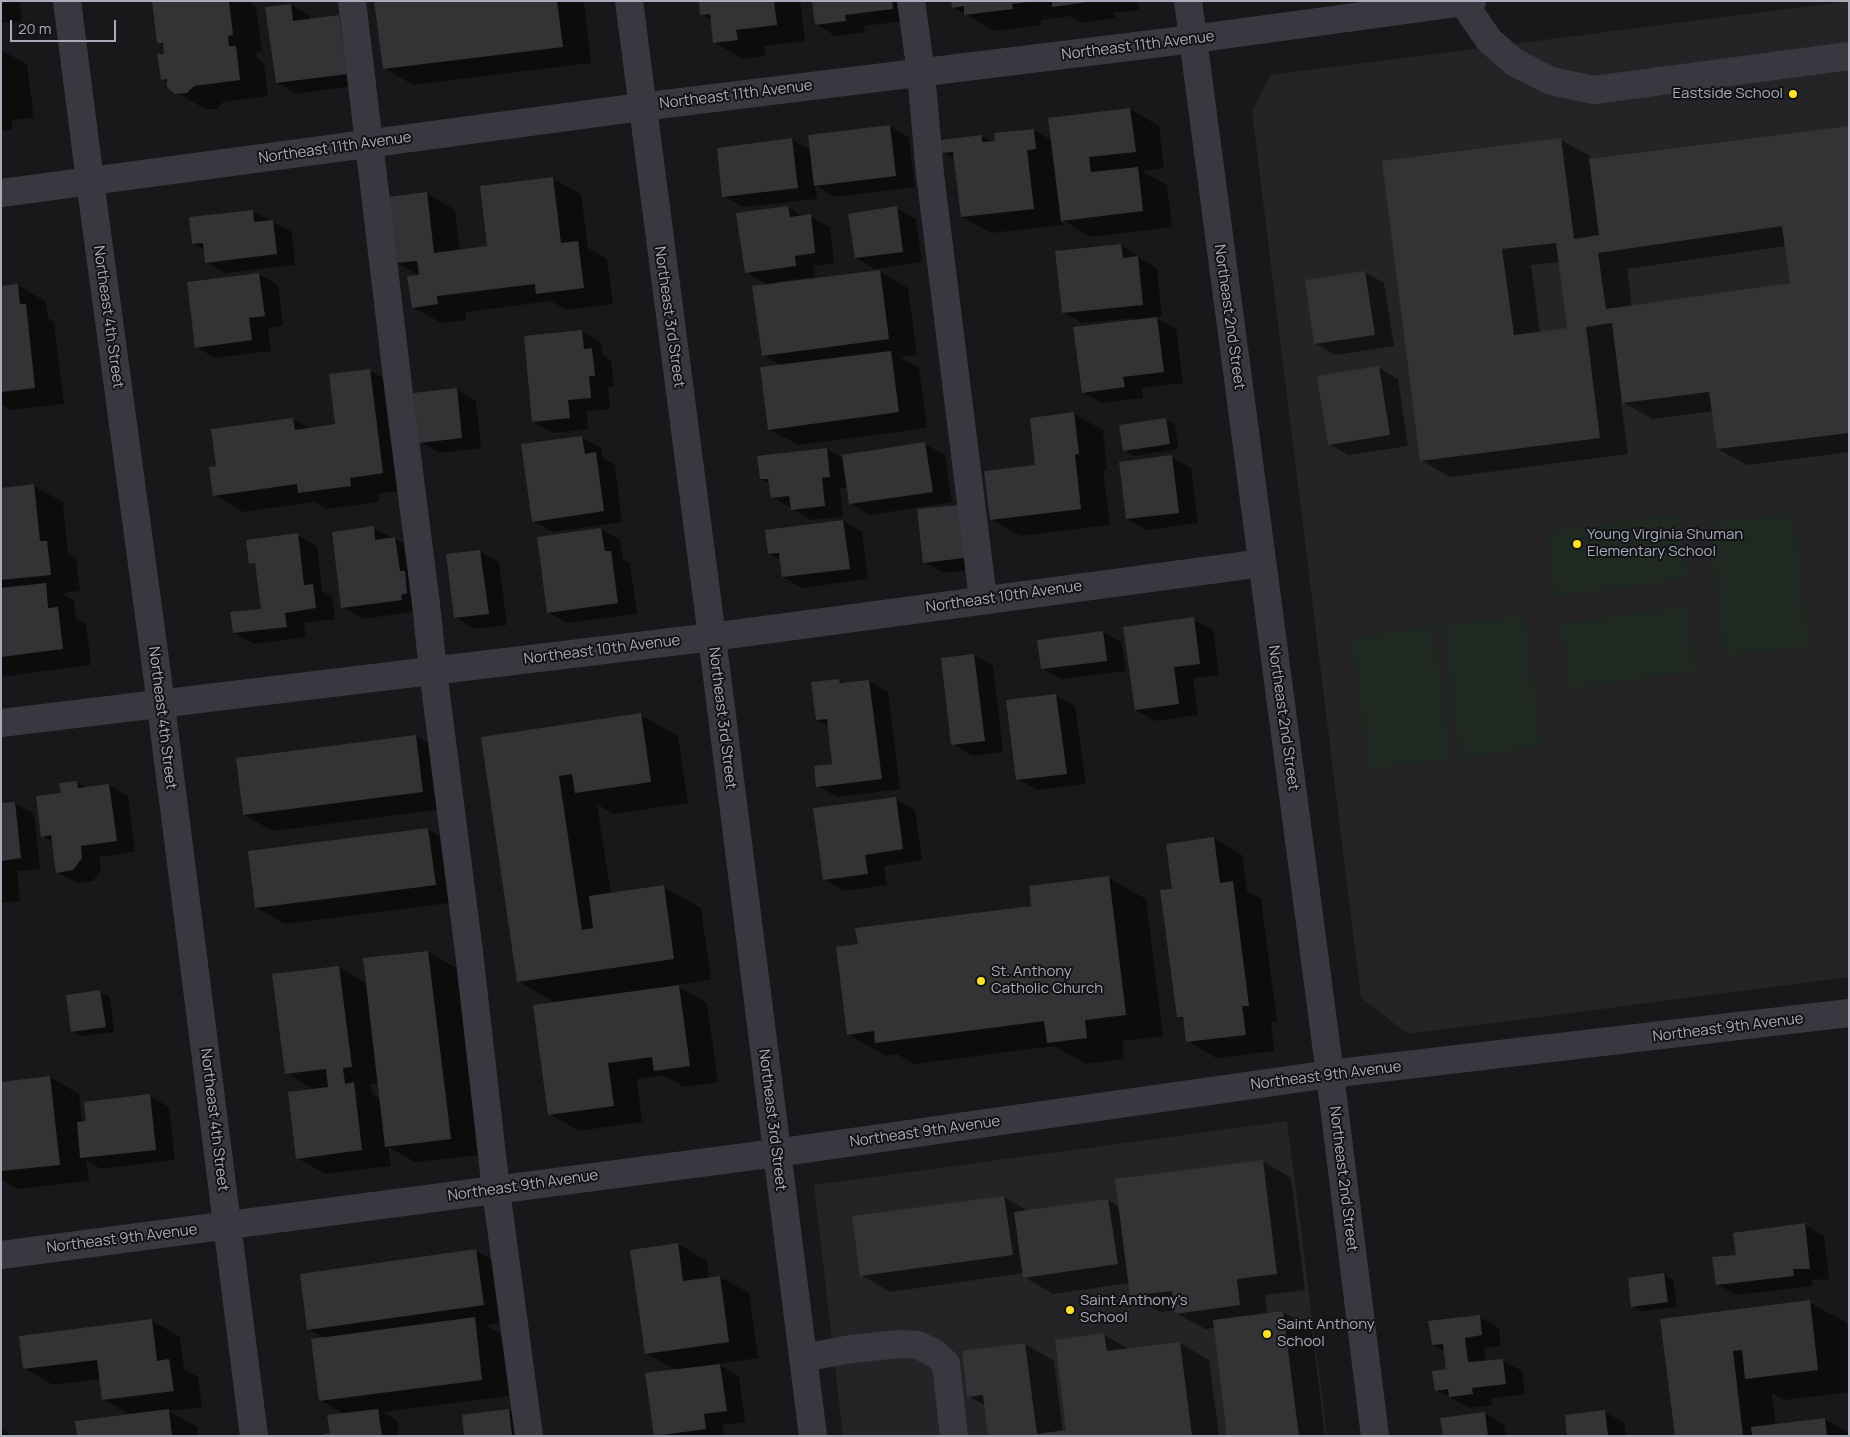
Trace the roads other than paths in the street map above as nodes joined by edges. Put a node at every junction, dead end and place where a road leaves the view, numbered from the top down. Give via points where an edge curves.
1 (67, 1) edge
2 (352, 1) edge
3 (629, 1) edge
4 (911, 1) edge
5 (1188, 1) edge
6 (1465, 2) edge
7 (1193, 39) junction
8 (1849, 56) edge
9 (921, 73) junction
10 (642, 107) junction
11 (370, 144) junction
12 (90, 181) junction
13 (1, 193) edge
14 (1262, 563) junction
15 (983, 600) junction
16 (712, 637) junction
17 (432, 671) junction
18 (161, 704) junction
19 (1, 723) edge
20 (1849, 1013) edge
21 (1330, 1074) junction
22 (776, 1153) junction
23 (496, 1190) junction
24 (227, 1225) junction
25 (1, 1255) edge
26 (803, 1358) junction
27 (254, 1436) edge
28 (529, 1436) edge
29 (813, 1436) edge
30 (954, 1436) edge
31 (1375, 1436) edge

1 - 12 street, Northeast 4th Street
2 - 11 street
3 - 10 street, Northeast 3rd Street
4 - 9 street
5 - 7 street, Northeast 2nd Street
6 - 7 street, Northeast 11th Avenue
6 - 8 street via 1489,40 1514,62 1552,81 1594,90
7 - 9 street, Northeast 11th Avenue
7 - 14 street, Northeast 2nd Street
9 - 10 street, Northeast 11th Avenue
9 - 15 street
10 - 11 street, Northeast 11th Avenue
10 - 16 street, Northeast 3rd Street
11 - 12 street, Northeast 11th Avenue
11 - 17 street
12 - 13 street, Northeast 11th Avenue
12 - 18 street, Northeast 4th Street
14 - 15 street, Northeast 10th Avenue
14 - 21 street, Northeast 2nd Street
15 - 16 street, Northeast 10th Avenue
16 - 17 street, Northeast 10th Avenue
16 - 22 street, Northeast 3rd Street
17 - 18 street, Northeast 10th Avenue
17 - 23 street
18 - 19 street, Northeast 10th Avenue
18 - 24 street, Northeast 4th Street
20 - 21 street, Northeast 9th Avenue
21 - 22 street, Northeast 9th Avenue
21 - 31 street, Northeast 2nd Street
22 - 23 street, Northeast 9th Avenue
22 - 26 street, Northeast 3rd Street
23 - 24 street, Northeast 9th Avenue
23 - 28 street
24 - 25 street, Northeast 9th Avenue
24 - 27 street, Northeast 4th Street
26 - 29 street, Northeast 3rd Street
26 - 30 street via 899,1344 918,1346 936,1354 946,1364

